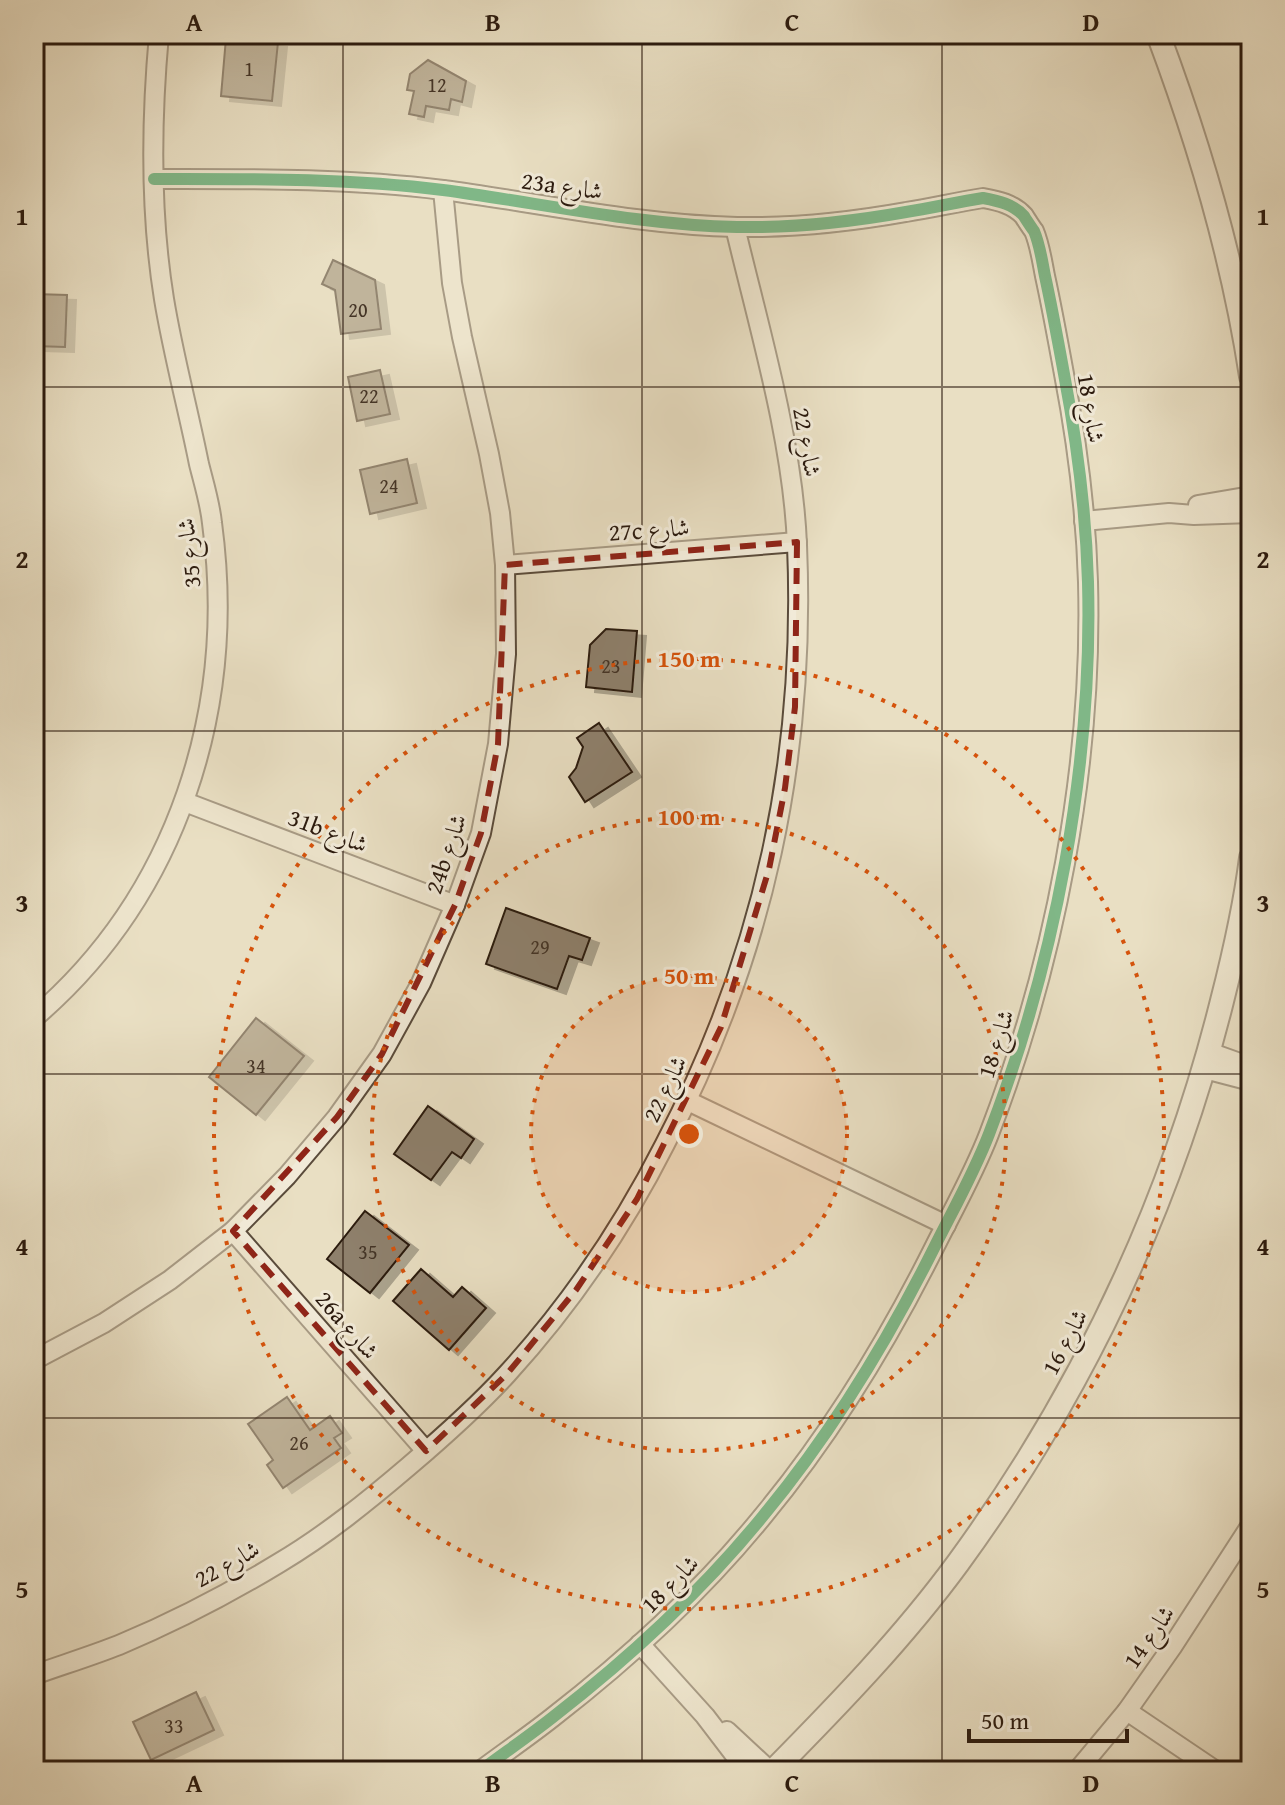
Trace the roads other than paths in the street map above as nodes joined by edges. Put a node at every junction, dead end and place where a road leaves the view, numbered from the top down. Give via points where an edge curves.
1 (159, 34) edge
2 (1158, 34) edge
3 (154, 179) junction
4 (443, 190) junction
5 (962, 202) joint
6 (735, 227) junction
7 (1251, 376) edge
8 (1251, 496) edge
9 (1169, 513) junction
10 (1251, 513) edge
11 (1084, 521) junction
12 (797, 542) junction
13 (505, 565) junction
14 (185, 802) junction
15 (1251, 858) edge
16 (455, 905) junction
17 (34, 1018) edge
18 (1207, 1060) junction
19 (1251, 1067) edge
20 (1251, 1081) edge
21 (688, 1101) junction
22 (946, 1225) junction
23 (233, 1231) junction
24 (34, 1360) edge
25 (426, 1451) junction
26 (1251, 1525) edge
27 (640, 1644) junction
28 (34, 1675) edge
29 (1127, 1711) junction
30 (705, 1716) junction
31 (480, 1771) edge
32 (747, 1771) edge
33 (772, 1771) edge
34 (1077, 1771) edge
35 (1216, 1771) edge

1 - 3 street, شارع 35
2 - 7 street via 1217,210
3 - 4 street, 23a شارع via 312,180
3 - 14 street, شارع 35 via 164,297 212,521 218,592 215,663 204,733
4 - 6 street, 23a شارع via 590,213
4 - 13 street, 24b شارع via 452,283 492,469
5 - 6 street, 23a شارع via 850,221
5 - 11 street, شارع 18 via 1003,202 1021,213 1033,230 1067,389
6 - 12 street, شارع 22 via 785,447
8 - 9 street
9 - 10 street
9 - 11 street
11 - 22 street, شارع 18 via 1085,706 1072,822 1053,921 1021,1047 987,1138
12 - 13 street, 27c شارع
12 - 21 street, شارع 22 via 799,625 785,788 748,949
13 - 16 street, 24b شارع via 506,654 498,744 481,833
14 - 16 street, 31b شارع
14 - 17 street, شارع 35 via 134,903 100,952
15 - 18 street, شارع 16
16 - 23 street, 24b شارع via 382,1054 337,1117
18 - 19 street
18 - 20 street
18 - 33 street, شارع 16 via 1175,1157 1103,1328 1018,1476 898,1638
21 - 22 street
21 - 25 street, شارع 22 via 637,1199 576,1290 507,1374
22 - 27 street, شارع 18 via 864,1377 815,1449 704,1583
23 - 24 street, 24b شارع via 104,1323
23 - 25 street, 26a شارع
25 - 28 street, شارع 22 via 358,1509 270,1568 120,1644
26 - 29 street, شارع 14
27 - 30 street
27 - 31 street, شارع 18
29 - 34 street, شارع 14
29 - 35 street
30 - 32 street
30 - 33 street

